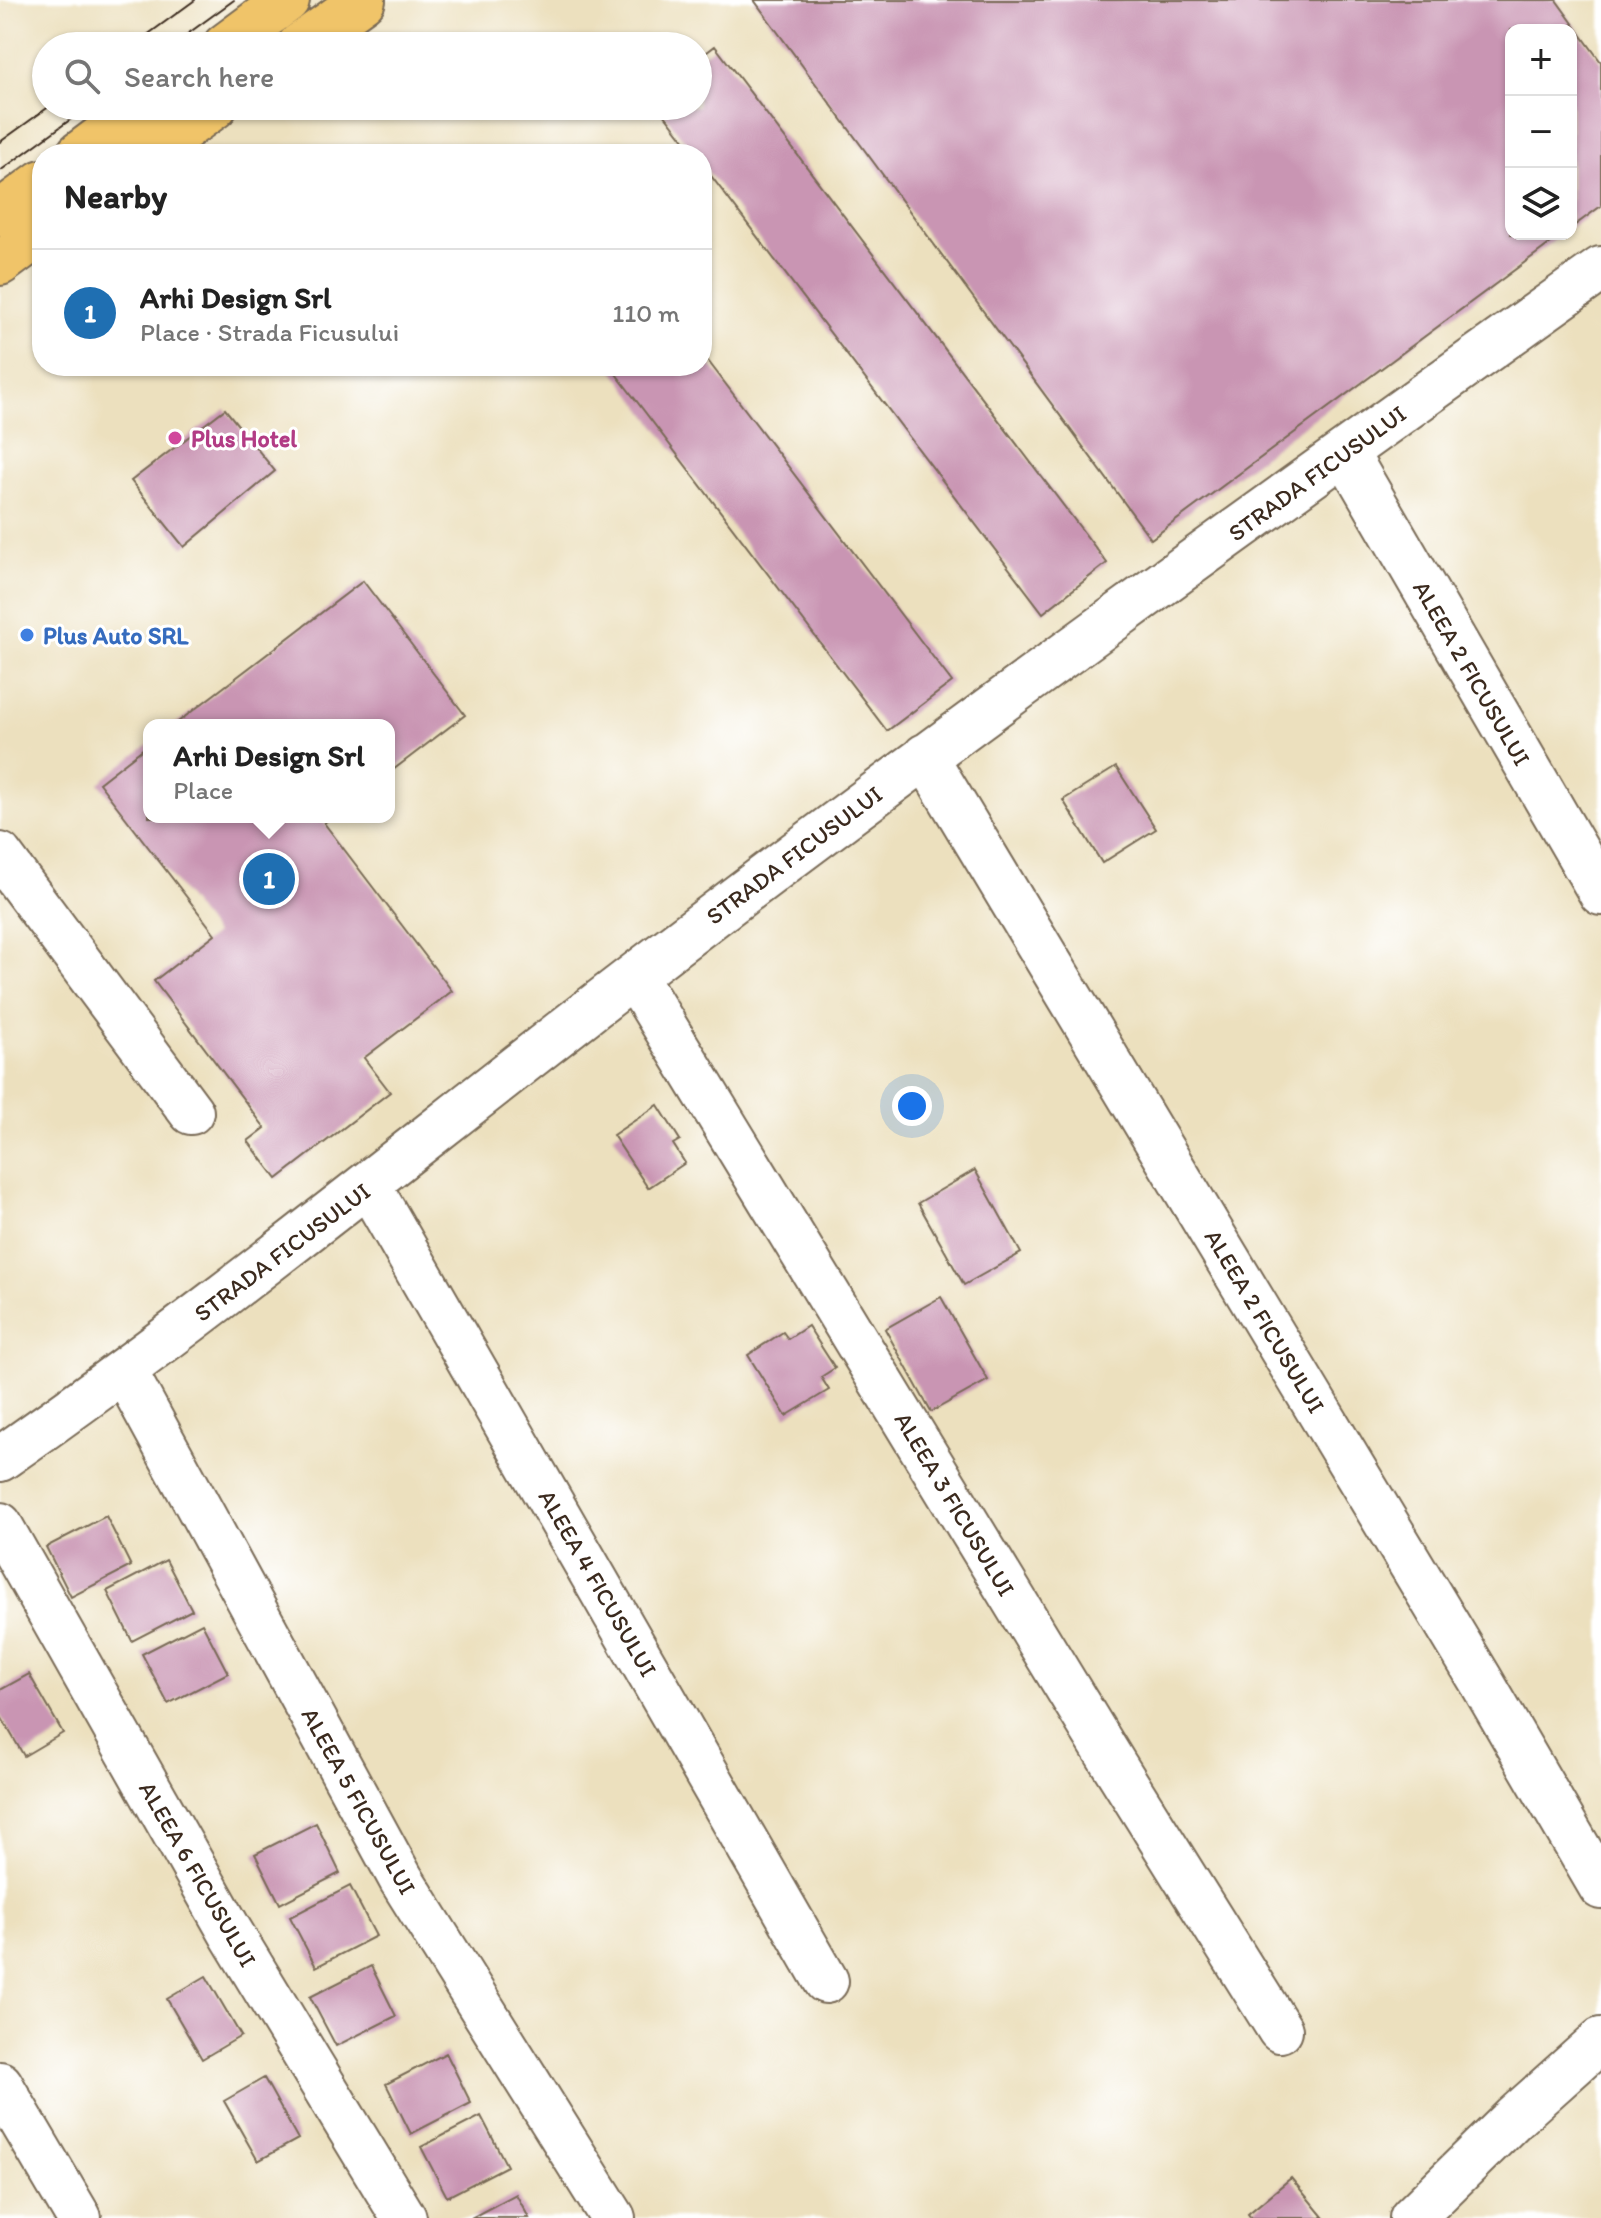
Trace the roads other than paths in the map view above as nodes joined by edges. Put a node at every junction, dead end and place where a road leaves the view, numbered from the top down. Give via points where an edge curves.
1 (287, 0) edge
2 (363, 0) edge
3 (244, 32) edge
4 (318, 32) edge
5 (124, 120) edge
6 (195, 120) edge
7 (92, 144) edge
8 (162, 144) edge
9 (32, 189) edge
10 (0, 213) edge
11 (32, 239) edge
12 (0, 263) edge
13 (1601, 269) edge
14 (1345, 452) junction
15 (925, 756) junction
16 (0, 855) edge
17 (1601, 893) edge
18 (634, 976) junction
19 (191, 1112) dead end
20 (369, 1186) junction
21 (125, 1372) junction
22 (0, 1459) edge
23 (0, 1525) edge
24 (1601, 1887) edge
25 (826, 1981) dead end
26 (1280, 2030) dead end
27 (1601, 2040) edge
28 (0, 2084) edge
29 (79, 2218) edge
30 (404, 2218) edge
31 (613, 2218) edge
32 (1412, 2218) edge

1 - 3 main road
2 - 4 main road
5 - 7 main road
6 - 8 main road
9 - 10 main road
11 - 12 main road
13 - 14 street, STRADA FICUSULUI
14 - 15 street, STRADA FICUSULUI
14 - 17 street, ALEEA 2 FICUSULUI
15 - 18 street, STRADA FICUSULUI
15 - 24 street, ALEEA 2 FICUSULUI
16 - 19 street
18 - 20 street, STRADA FICUSULUI
18 - 26 street, ALEEA 3 FICUSULUI
20 - 21 street, STRADA FICUSULUI
20 - 25 street, ALEEA 4 FICUSULUI
21 - 22 street, STRADA FICUSULUI
21 - 31 street, ALEEA 5 FICUSULUI via 401,1879
23 - 30 street, ALEEA 6 FICUSULUI via 231,1933
27 - 32 street
28 - 29 street

